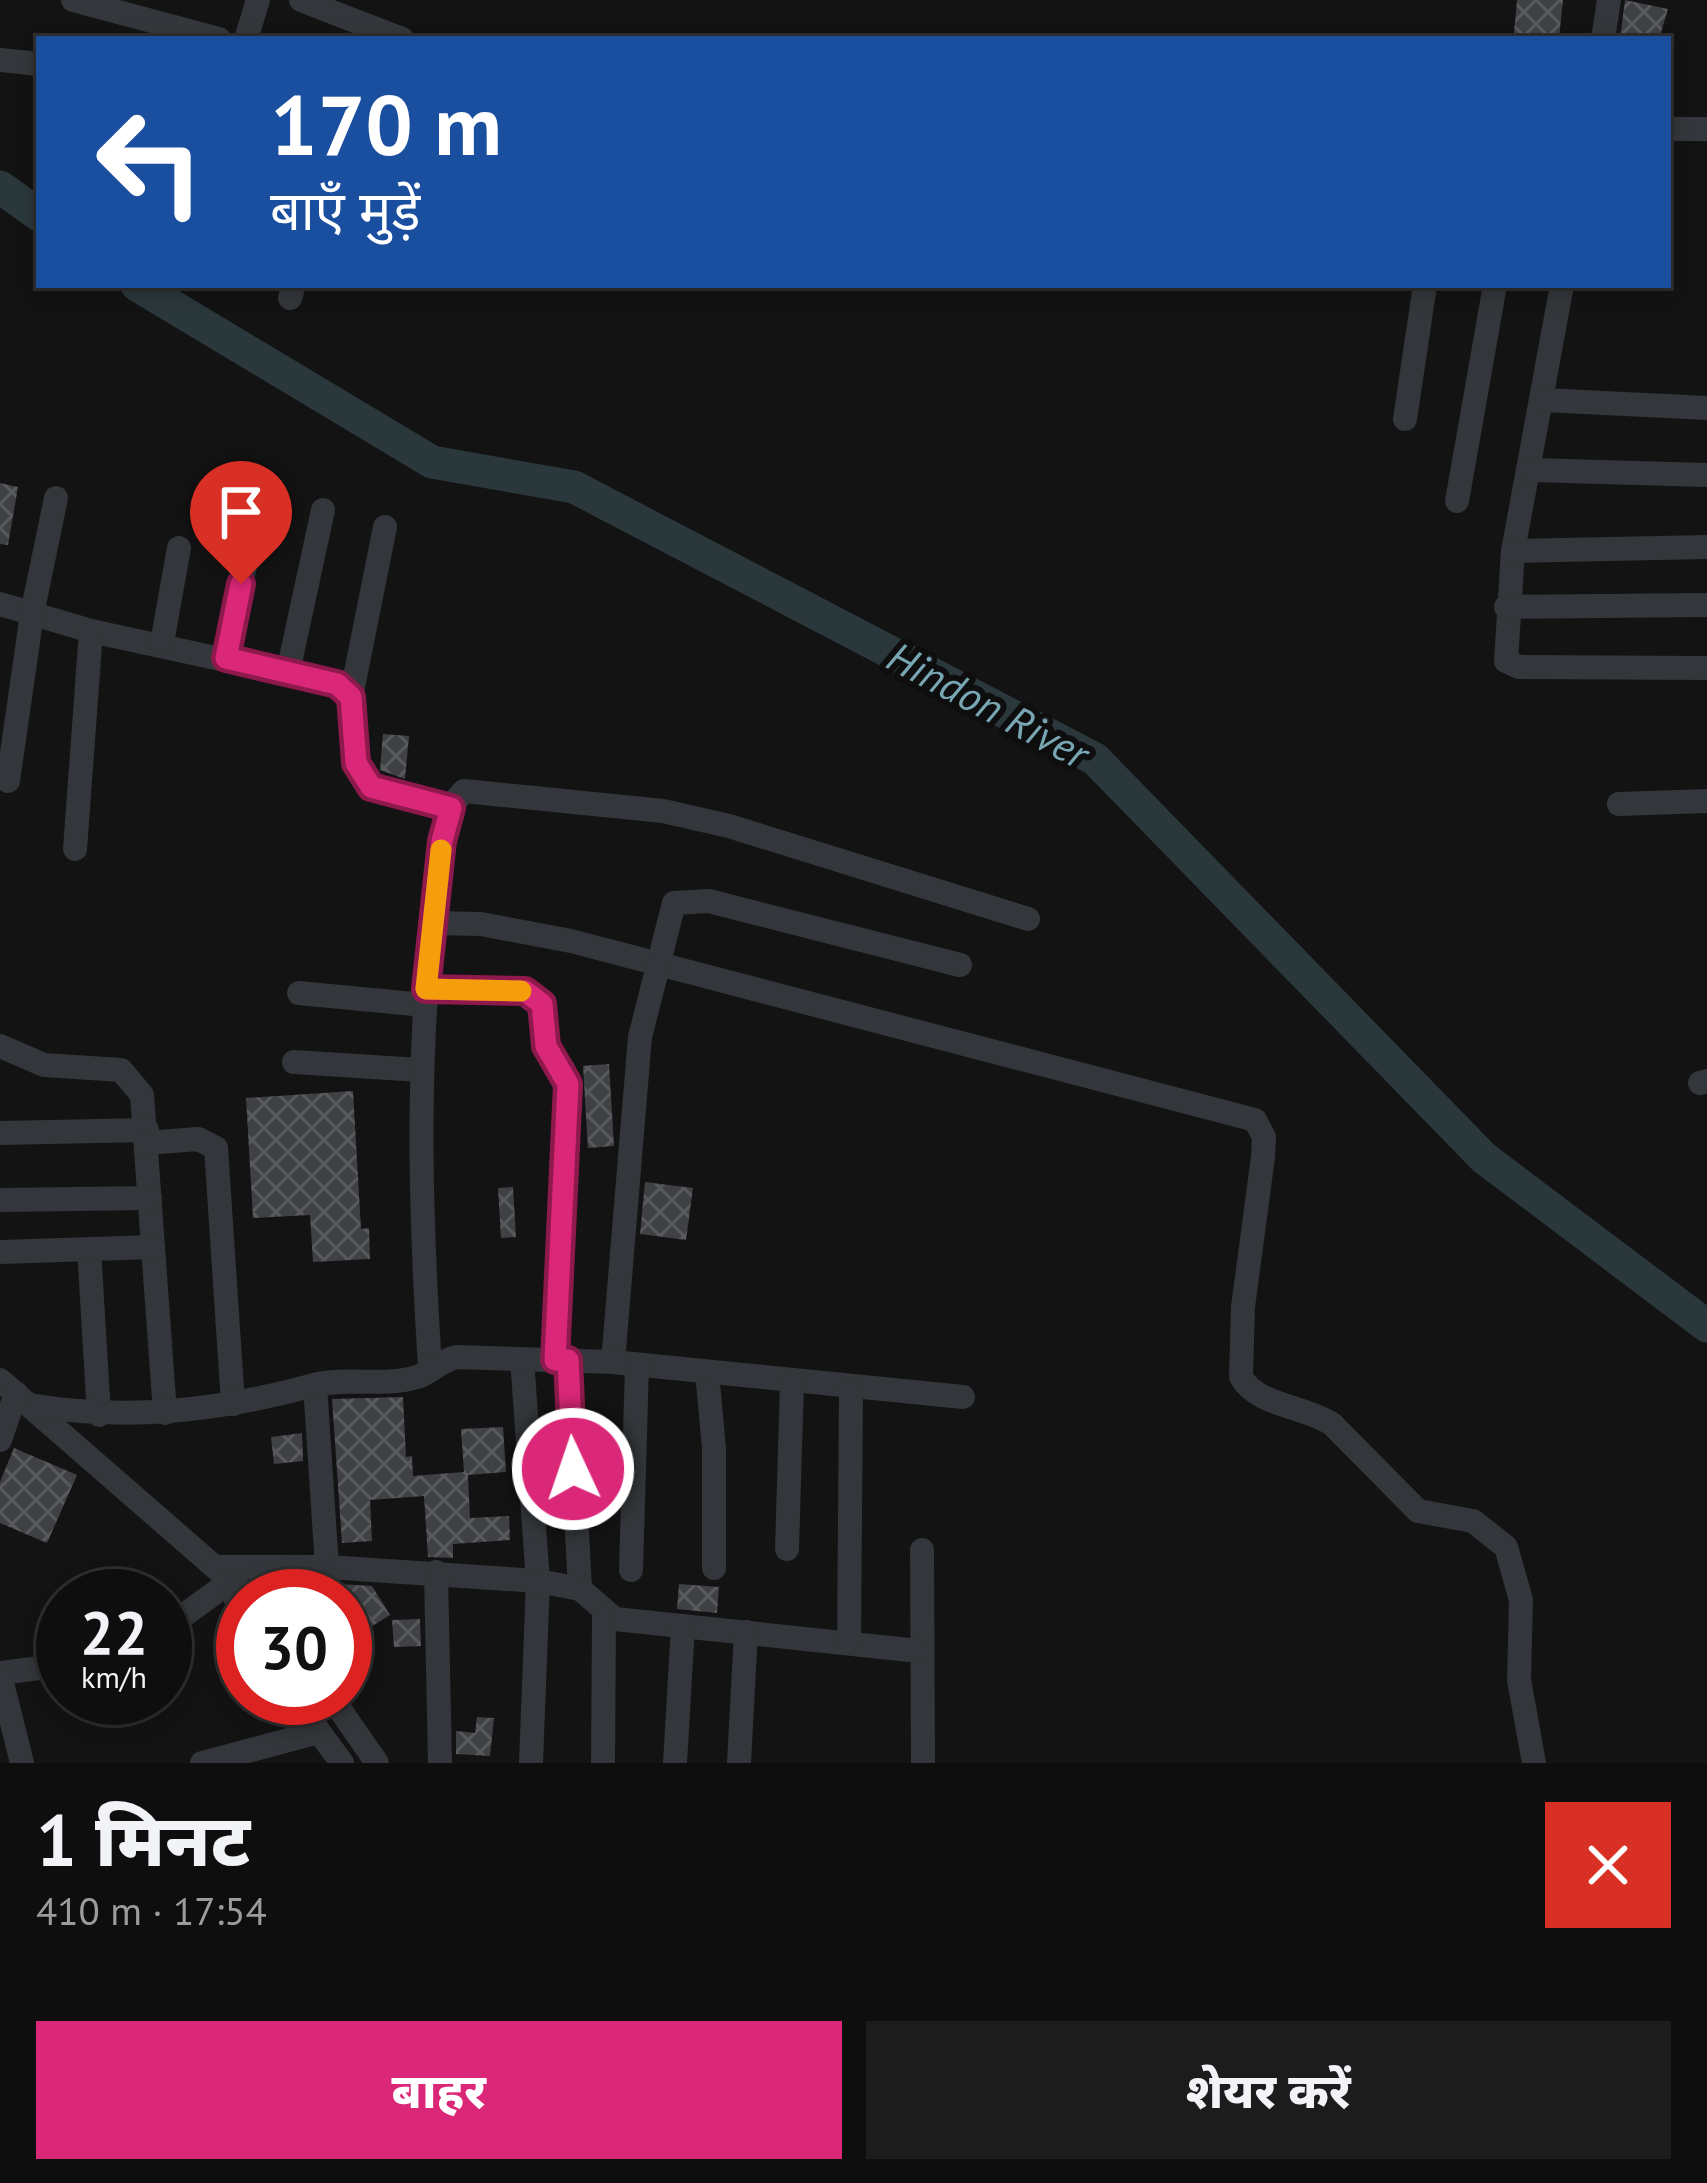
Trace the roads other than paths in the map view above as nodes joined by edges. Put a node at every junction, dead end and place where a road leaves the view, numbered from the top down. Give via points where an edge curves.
1 (74, 0) edge
2 (258, 0) edge
3 (301, 0) edge
4 (1609, 0) edge
5 (208, 36) edge
6 (247, 36) edge
7 (394, 36) edge
8 (1603, 36) edge
9 (0, 60) edge
10 (36, 64) edge
11 (1671, 129) edge
12 (1707, 130) edge
13 (1425, 288) edge
14 (1494, 288) edge
15 (1562, 288) edge
16 (1543, 400) junction
17 (1707, 409) edge
18 (1405, 419) dead end
19 (1531, 470) junction
20 (1707, 475) edge
21 (56, 498) dead end
22 (1457, 501) dead end
23 (323, 510) dead end
24 (257, 511) dead end
25 (385, 527) dead end
26 (1707, 547) edge
27 (179, 548) dead end
28 (1514, 551) junction
29 (0, 604) edge
30 (1707, 605) edge
31 (1506, 608) junction
32 (32, 614) junction
33 (91, 631) junction
34 (162, 643) junction
35 (226, 658) junction
36 (1707, 668) edge
37 (288, 672) junction
38 (351, 697) junction
39 (8, 781) dead end
40 (1707, 801) edge
41 (1619, 804) dead end
42 (451, 808) junction
43 (75, 849) dead end
44 (1028, 919) dead end
45 (432, 923) junction
46 (658, 962) junction
47 (960, 965) dead end
48 (298, 993) dead end
49 (425, 997) junction
50 (0, 1046) edge
51 (294, 1062) dead end
52 (420, 1070) junction
53 (0, 1133) edge
54 (147, 1136) junction
55 (151, 1198) junction
56 (0, 1200) edge
57 (154, 1247) junction
58 (89, 1249) junction
59 (0, 1252) edge
60 (522, 1359) junction
61 (561, 1360) junction
62 (625, 1363) junction
63 (430, 1367) junction
64 (706, 1372) junction
65 (792, 1382) junction
66 (314, 1385) junction
67 (851, 1389) junction
68 (15, 1393) edge
69 (963, 1397) dead end
70 (233, 1404) junction
71 (165, 1413) junction
72 (99, 1415) junction
73 (0, 1440) edge
74 (788, 1549) dead end
75 (922, 1550) dead end
76 (327, 1567) junction
77 (714, 1568) dead end
78 (218, 1569) edge
79 (313, 1569) edge
80 (631, 1570) dead end
81 (436, 1572) junction
82 (538, 1581) junction
83 (580, 1589) junction
84 (604, 1615) junction
85 (682, 1626) junction
86 (746, 1632) junction
87 (849, 1643) junction
88 (919, 1651) junction
89 (36, 1669) edge
90 (0, 1674) edge
91 (314, 1725) edge
92 (351, 1725) edge
93 (319, 1732) junction
94 (22, 1763) edge
95 (202, 1763) edge
96 (342, 1763) edge
97 (377, 1763) edge
98 (440, 1763) edge
99 (531, 1763) edge
100 (603, 1763) edge
101 (675, 1763) edge
102 (740, 1763) edge
103 (923, 1763) edge
104 (1534, 1763) edge

1 - 5 street
2 - 6 street
3 - 7 street
4 - 8 street
9 - 10 street
11 - 12 street
13 - 18 street
14 - 22 street
15 - 16 street
16 - 17 street
16 - 19 street
19 - 20 street
19 - 28 street
21 - 32 street
23 - 37 street
24 - 35 street
25 - 38 street
26 - 28 street
27 - 34 street
28 - 31 street
29 - 32 street
30 - 31 street
31 - 36 street via 1503,650 1519,667
32 - 33 street
32 - 39 street
33 - 34 street
33 - 43 street
34 - 35 street
35 - 37 street
37 - 38 street via 337,684
38 - 42 street via 356,763 371,787
40 - 41 street
42 - 44 street via 464,791 476,790 663,811
42 - 45 street
45 - 46 street via 481,924
45 - 49 street
46 - 47 street via 669,911 683,900
46 - 62 street via 640,1037
46 - 104 street via 1255,1120 1263,1157 1241,1377 1257,1395 1332,1424 1418,1511 1473,1521 1505,1547 1521,1600 1519,1680
48 - 49 street
49 - 52 street
49 - 61 street via 525,991 542,1004 546,1046 563,1070 569,1112
50 - 54 street via 44,1065 121,1070 142,1095
51 - 52 street
52 - 63 street
53 - 54 street
54 - 55 street
54 - 70 street via 216,1148
55 - 56 street
55 - 57 street
57 - 58 street
57 - 71 street
58 - 59 street
58 - 72 street
60 - 61 street
60 - 63 street via 457,1357
60 - 82 street
61 - 62 street
61 - 83 street
62 - 64 street
62 - 80 street
63 - 66 street via 412,1379
64 - 65 street
64 - 77 street
65 - 67 street
65 - 74 street
66 - 70 street
66 - 76 street
67 - 69 street
67 - 87 street
68 - 72 street
68 - 73 street
68 - 78 street
70 - 71 street
71 - 72 street
75 - 88 street
76 - 79 street
76 - 81 street
81 - 82 street
81 - 98 street
82 - 83 street
82 - 99 street
83 - 84 street
84 - 85 street
84 - 100 street
85 - 86 street
85 - 101 street
86 - 87 street
86 - 102 street
87 - 88 street
88 - 103 street
89 - 90 street
90 - 94 street
91 - 93 street
92 - 97 street
93 - 95 street
93 - 96 street

